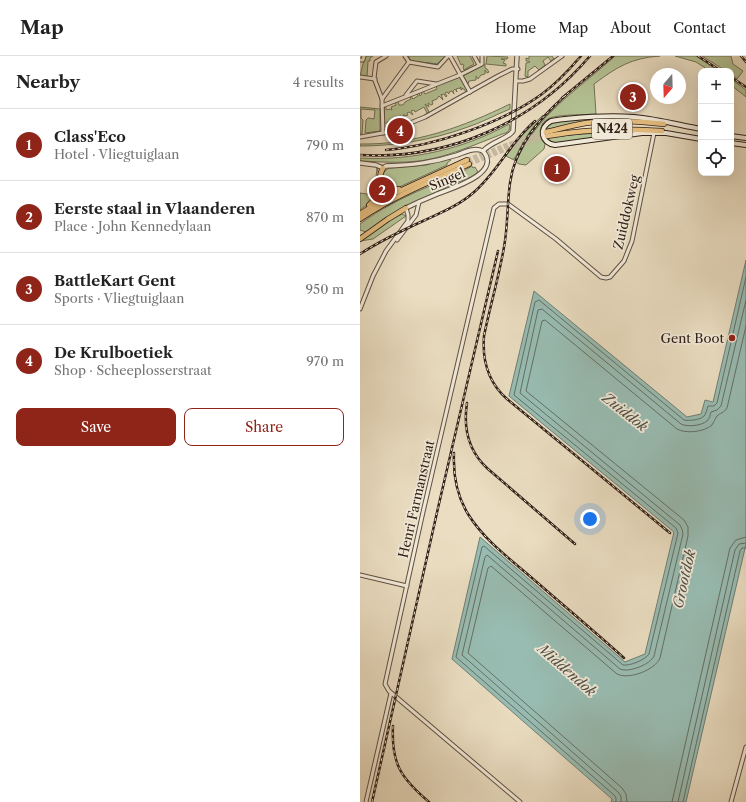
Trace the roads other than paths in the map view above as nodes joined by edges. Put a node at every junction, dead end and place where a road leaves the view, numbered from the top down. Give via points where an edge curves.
1 (364, 56) edge
2 (386, 56) edge
3 (405, 56) edge
4 (449, 56) edge
5 (474, 56) edge
6 (482, 56) edge
7 (517, 56) edge
8 (562, 56) edge
9 (360, 60) edge
10 (409, 62) junction
11 (479, 65) junction
12 (517, 69) junction
13 (460, 75) junction
14 (360, 77) edge
15 (375, 79) junction
16 (516, 80) junction
17 (437, 84) junction
18 (470, 92) junction
19 (405, 96) junction
20 (382, 99) junction
21 (382, 106) junction
22 (665, 123) junction
23 (698, 129) edge
24 (664, 132) junction
25 (383, 133) junction
26 (654, 133) junction
27 (734, 136) edge
28 (360, 137) edge
29 (698, 138) edge
30 (746, 138) edge
31 (734, 144) edge
32 (746, 146) edge
33 (483, 151) junction
34 (360, 163) edge
35 (383, 168) junction
36 (380, 176) junction
37 (403, 190) junction
38 (419, 202) junction
39 (502, 203) joint
40 (406, 208) junction
41 (362, 212) edge
42 (360, 219) edge
43 (360, 233) edge
44 (368, 233) junction
45 (360, 239) edge
46 (384, 255) junction
47 (360, 309) edge
48 (360, 575) edge
49 (407, 586) junction
50 (391, 693) junction
51 (746, 747) edge
52 (366, 802) edge
53 (520, 802) edge
54 (731, 802) edge

1 - 9 street via 363,60
2 - 15 street via 376,62
3 - 10 street
4 - 10 street via 438,67
4 - 13 street
5 - 11 street
6 - 11 street via 482,64
7 - 12 street
8 - 16 street via 530,79
10 - 20 street
11 - 13 street
12 - 16 street
12 - 18 street via 498,76
13 - 17 street
13 - 18 street
14 - 15 street
15 - 20 street
16 - 33 street via 512,134
17 - 19 street
17 - 19 street via 417,81
18 - 25 street via 426,117
19 - 21 street
20 - 21 street
21 - 25 street
22 - 23 main road, N424
22 - 24 highway, N424 via 584,123 547,134 614,129
22 - 26 main road, N424 via 633,117 561,120 548,123 542,133 545,141 555,145 633,133
24 - 26 main road, N424
24 - 29 main road, N424
25 - 28 street
26 - 39 street, Zuiddokweg via 632,241 624,261 610,277 601,277 511,206
27 - 30 main road
31 - 32 main road
33 - 35 street via 474,149 431,162
33 - 38 street, Singel via 488,161 480,174
34 - 35 street
35 - 36 highway
36 - 37 highway via 382,184 388,189
36 - 41 highway via 377,196
37 - 41 highway
37 - 42 highway via 468,162 402,194
38 - 40 street, Singel
38 - 46 street, Singel via 415,218
39 - 49 street, Henri Farmanstraat via 492,212
40 - 44 highway
40 - 46 street, Singel via 408,221
43 - 44 highway
44 - 45 highway
46 - 47 street, Singel
48 - 49 street
49 - 50 street, Henri Farmanstraat via 385,684
50 - 52 street, Henri Farmanstraat
50 - 53 street
51 - 54 street

